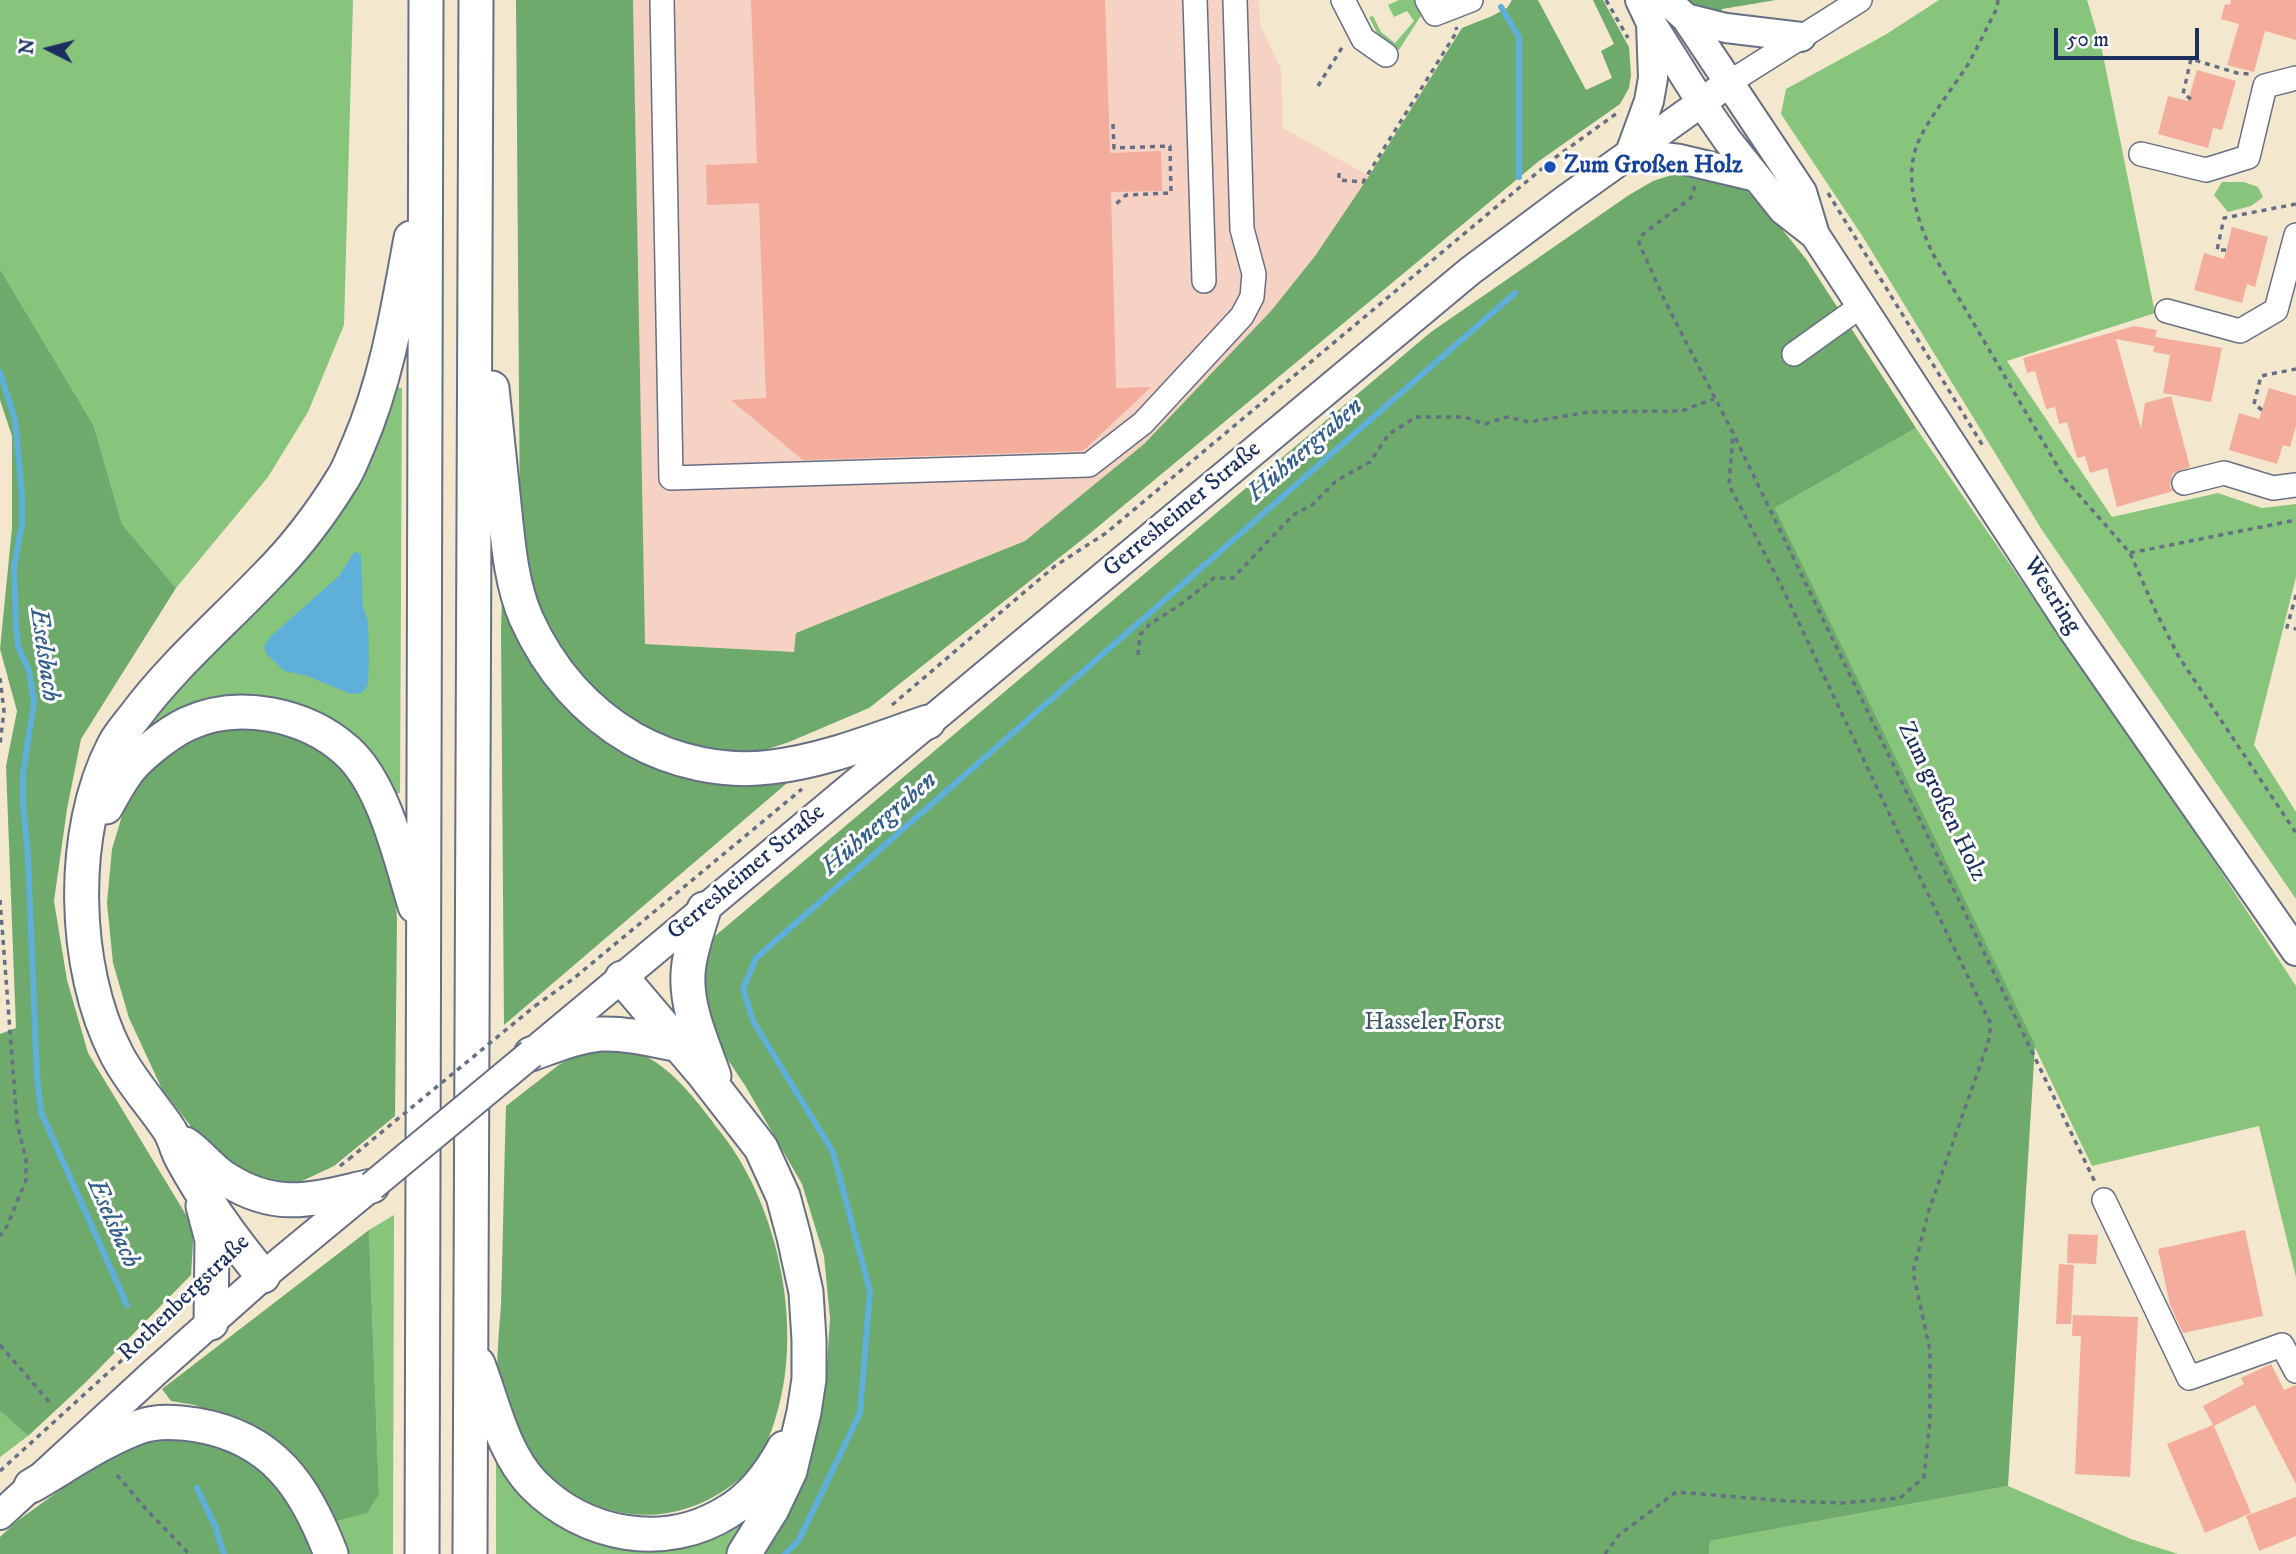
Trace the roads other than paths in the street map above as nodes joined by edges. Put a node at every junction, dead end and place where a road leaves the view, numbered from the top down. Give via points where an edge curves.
1 (426, 0) edge
2 (476, 0) edge
3 (662, 0) edge
4 (1195, 0) edge
5 (1235, 0) edge
6 (1343, 0) edge
7 (1471, 0) edge
8 (1860, 0) edge
9 (1660, 10) edge
10 (1439, 12) edge
11 (1801, 37) junction
12 (1386, 55) dead end
13 (2296, 78) edge
14 (1730, 82) junction
15 (1701, 102) junction
16 (427, 153) junction
17 (1630, 153) junction
18 (2141, 153) dead end
19 (1756, 177) junction
20 (475, 218) junction
21 (1815, 235) junction
22 (2296, 235) edge
23 (1203, 281) dead end
24 (1861, 306) junction
25 (2167, 311) dead end
26 (1794, 354) dead end
27 (2184, 483) dead end
28 (2296, 485) edge
29 (928, 722) junction
30 (85, 852) junction
31 (704, 909) junction
32 (425, 935) junction
33 (2296, 951) edge
34 (622, 978) junction
35 (679, 1045) junction
36 (531, 1054) junction
37 (721, 1095) junction
38 (172, 1134) junction
39 (193, 1177) junction
40 (372, 1186) junction
41 (2104, 1200) road end
42 (263, 1276) junction
43 (211, 1323) junction
44 (471, 1345) junction
45 (2296, 1371) edge
46 (804, 1412) junction
47 (32, 1486) junction
48 (0, 1516) edge
49 (331, 1554) edge
50 (422, 1554) edge
51 (470, 1554) edge
52 (744, 1554) edge

1 - 16 highway
2 - 20 highway
3 - 5 street via 671,478 1089,465 1143,422 1242,316 1252,297 1254,274 1242,229
4 - 23 street
6 - 12 street via 1363,39
7 - 10 street
8 - 11 street, Gerresheimer Straße
9 - 11 main road via 1726,28
9 - 14 main road, Westring
9 - 15 main road, Westring
9 - 17 main road via 1649,102
11 - 14 street, Gerresheimer Straße
13 - 18 street via 2265,86 2248,157 2206,170
14 - 15 main road, Gerresheimer Straße
14 - 21 main road, Westring via 1802,192
15 - 17 main road, Gerresheimer Straße
15 - 19 main road, Westring
16 - 30 highway via 388,358 372,413 345,476 308,530 268,576 176,667 135,715 115,744 100,780
16 - 32 highway
17 - 19 main road via 1681,159
17 - 29 main road, Gerresheimer Straße via 1470,271
19 - 21 main road, Westring via 1783,210
20 - 29 highway via 514,578 526,617 542,646 582,701 643,744 676,758 741,769 805,762
20 - 44 highway
21 - 24 main road, Westring
22 - 25 street via 2276,310 2240,331
24 - 26 street
24 - 33 main road, Westring via 2073,630
27 - 28 street via 2224,473 2273,488
29 - 31 main road, Gerresheimer Straße
30 - 32 highway via 126,773 156,745 187,724 217,716 279,715 315,728 348,751 370,779 390,825
30 - 38 highway via 83,937 93,995 116,1053
31 - 34 main road, Gerresheimer Straße
31 - 37 highway via 692,950 689,993
32 - 50 highway
34 - 35 highway
34 - 36 main road, Gerresheimer Straße
35 - 36 highway via 600,1034
35 - 37 highway
36 - 40 main road, Rothenbergstraße, bridge
37 - 46 highway via 761,1148 783,1196 794,1237 806,1292 809,1340
38 - 39 highway
38 - 40 highway via 225,1179 265,1198 303,1201
39 - 42 highway via 237,1246
39 - 43 highway via 212,1240
40 - 42 main road, Rothenbergstraße
41 - 45 street via 2189,1378 2282,1345
42 - 43 main road, Rothenbergstraße
43 - 47 main road, Rothenbergstraße
44 - 46 highway via 510,1449 532,1483 560,1508 594,1525 633,1535 695,1527 729,1512 774,1466
44 - 51 highway
46 - 52 highway via 790,1471
47 - 48 main road, Rothenbergstraße
47 - 49 highway via 140,1426 178,1422 215,1429 265,1451 286,1471

